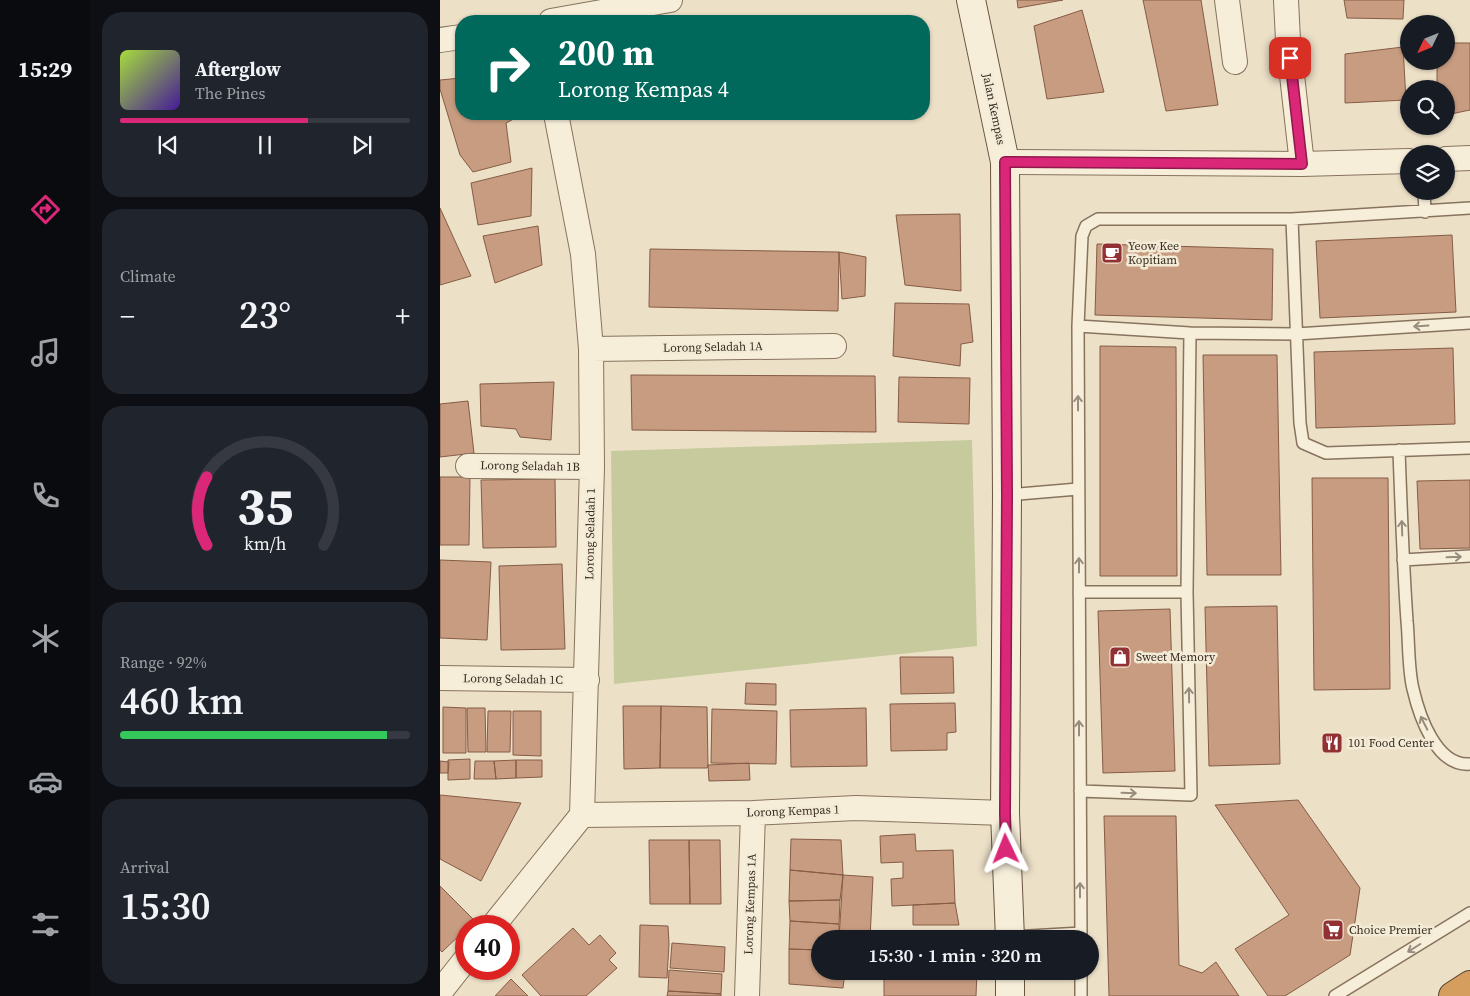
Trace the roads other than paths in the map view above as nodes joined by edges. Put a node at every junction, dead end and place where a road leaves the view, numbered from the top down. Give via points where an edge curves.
1 (670, 0) edge
2 (971, 0) edge
3 (1227, 0) edge
4 (1286, 0) edge
5 (585, 15) edge
6 (455, 38) edge
7 (440, 40) edge
8 (1235, 62) dead end
9 (557, 120) edge
10 (1470, 158) edge
11 (1455, 159) edge
12 (1400, 161) edge
13 (1005, 162) junction
14 (1302, 164) junction
15 (1424, 200) edge
16 (1470, 208) edge
17 (1425, 212) junction
18 (1292, 219) junction
19 (1470, 323) edge
20 (1078, 326) junction
21 (1190, 333) junction
22 (1296, 334) junction
23 (834, 346) dead end
24 (591, 349) junction
25 (1470, 448) edge
26 (1399, 450) junction
27 (468, 466) dead end
28 (592, 467) junction
29 (1078, 489) junction
30 (1007, 495) junction
31 (1470, 556) edge
32 (1403, 560) junction
33 (1079, 592) junction
34 (1187, 592) junction
35 (440, 678) edge
36 (587, 680) junction
37 (1470, 764) edge
38 (1080, 791) junction
39 (753, 813) junction
40 (1005, 813) junction
41 (582, 816) junction
42 (1470, 913) edge
43 (502, 915) edge
44 (1010, 930) edge
45 (1081, 930) edge
46 (455, 973) edge
47 (1010, 980) edge
48 (1081, 980) edge
49 (1470, 985) edge
50 (440, 992) edge
51 (747, 996) edge
52 (1010, 996) edge
53 (1081, 996) edge
54 (1335, 996) edge
55 (1453, 996) edge

1 - 5 street
2 - 13 street, Jalan Kempas
3 - 8 street
4 - 14 street
6 - 7 street
9 - 24 street, Lorong Seladah 1 via 583,254
10 - 11 street
12 - 14 street
13 - 14 street
13 - 30 street, Jalan Kempas
15 - 17 lane
16 - 17 lane
17 - 18 lane
18 - 20 lane via 1098,219 1086,226 1082,236
18 - 22 lane
19 -> 22 lane
20 - 21 lane
29 -> 20 lane
21 - 22 lane
21 - 34 lane
22 - 26 lane via 1303,443 1326,453
23 - 24 street, Lorong Seladah 1A
24 - 28 street, Lorong Seladah 1
25 - 26 lane
32 -> 26 lane
27 - 28 street, Lorong Seladah 1B
28 - 36 street, Lorong Seladah 1
29 - 30 lane
33 -> 29 lane
30 - 40 street, Jalan Kempas
32 -> 31 lane
37 -> 32 lane via 1452,762 1436,746 1420,715 1412,686
33 - 34 lane
38 -> 33 lane
38 -> 34 lane via 1191,795
35 - 36 street, Lorong Seladah 1C
36 - 41 street, Lorong Seladah 1
45 -> 38 lane
39 - 40 street, Lorong Kempas 1 via 856,808
39 - 41 street, Lorong Kempas 1
39 - 51 street, Lorong Kempas 1A
40 - 44 street, Jalan Kempas
41 - 43 street
42 -> 54 lane
46 - 50 street
47 - 52 street
48 - 53 lane
49 - 55 highway

